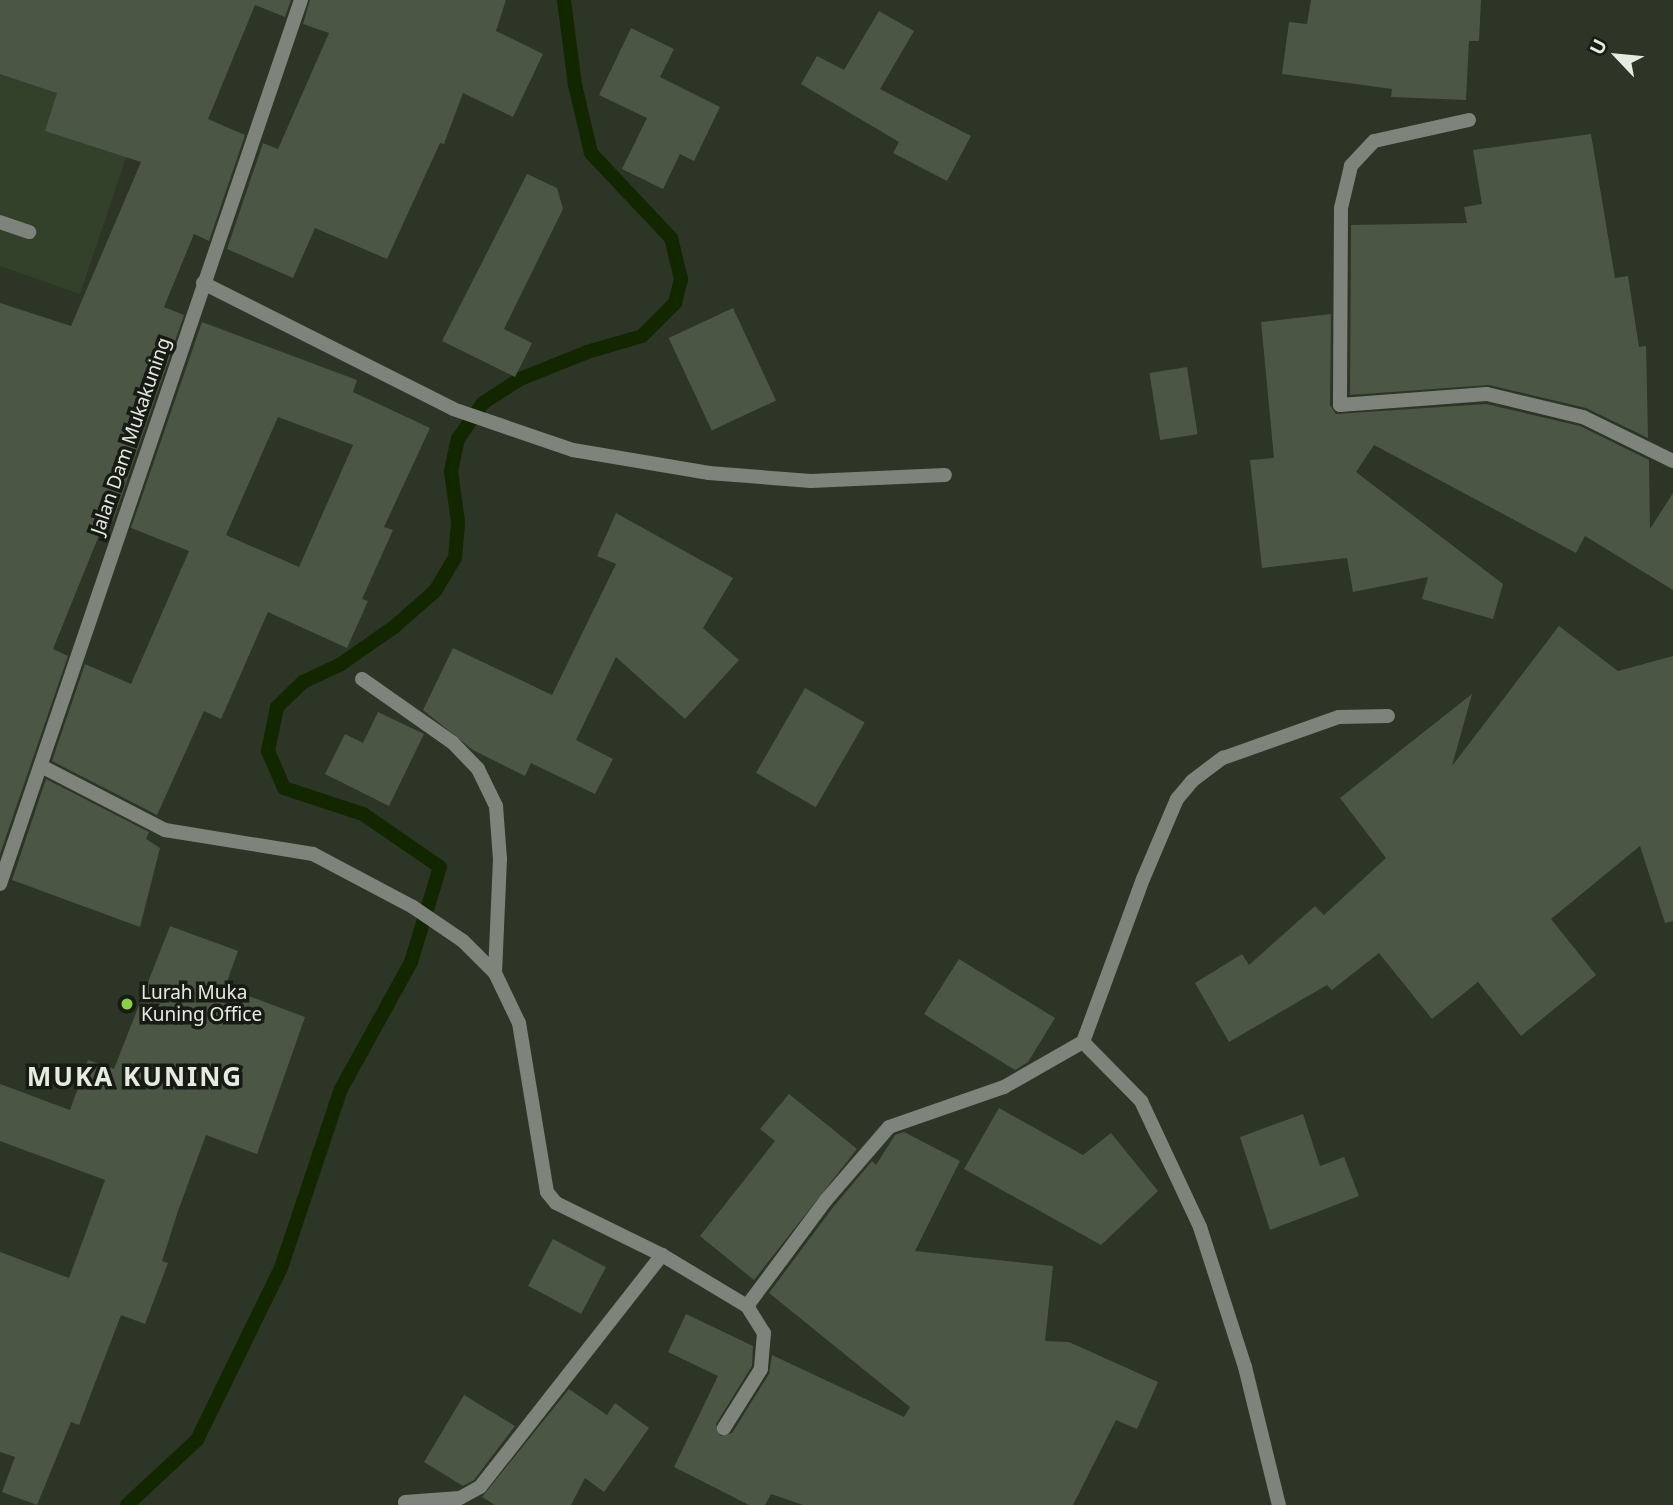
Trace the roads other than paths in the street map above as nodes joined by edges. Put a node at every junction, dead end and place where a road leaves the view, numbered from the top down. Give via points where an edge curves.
1 (301, 0) edge
2 (1469, 120) dead end
3 (0, 222) edge
4 (29, 232) dead end
5 (203, 283) junction
6 (1673, 461) edge
7 (945, 475) dead end
8 (362, 679) dead end
9 (1388, 716) dead end
10 (41, 766) junction
11 (0, 884) edge
12 (495, 974) junction
13 (1083, 1042) junction
14 (662, 1255) junction
15 (747, 1306) junction
16 (724, 1428) dead end
17 (405, 1502) dead end
18 (1279, 1505) edge

1 - 5 street, Jalan Dam Mukakuning
2 - 6 street via 1374,141 1351,166 1341,208 1340,405 1487,394 1583,416
3 - 4 street
5 - 7 street via 453,409 619,461 811,481
5 - 10 street, Jalan Dam Mukakuning
8 - 12 street via 453,743 478,769 496,806 500,859
9 - 13 street via 1339,717 1223,758 1192,781 1177,799 1148,868
10 - 11 street, Jalan Dam Mukakuning
10 - 12 street via 165,830 313,854 413,907 463,941
12 - 14 street via 519,1023 547,1192 556,1203
13 - 15 street via 1004,1087 889,1128 826,1200
13 - 18 street via 1141,1101 1200,1227 1245,1367
14 - 15 street
14 - 17 street via 480,1487 460,1498
15 - 16 street via 764,1333 761,1369

